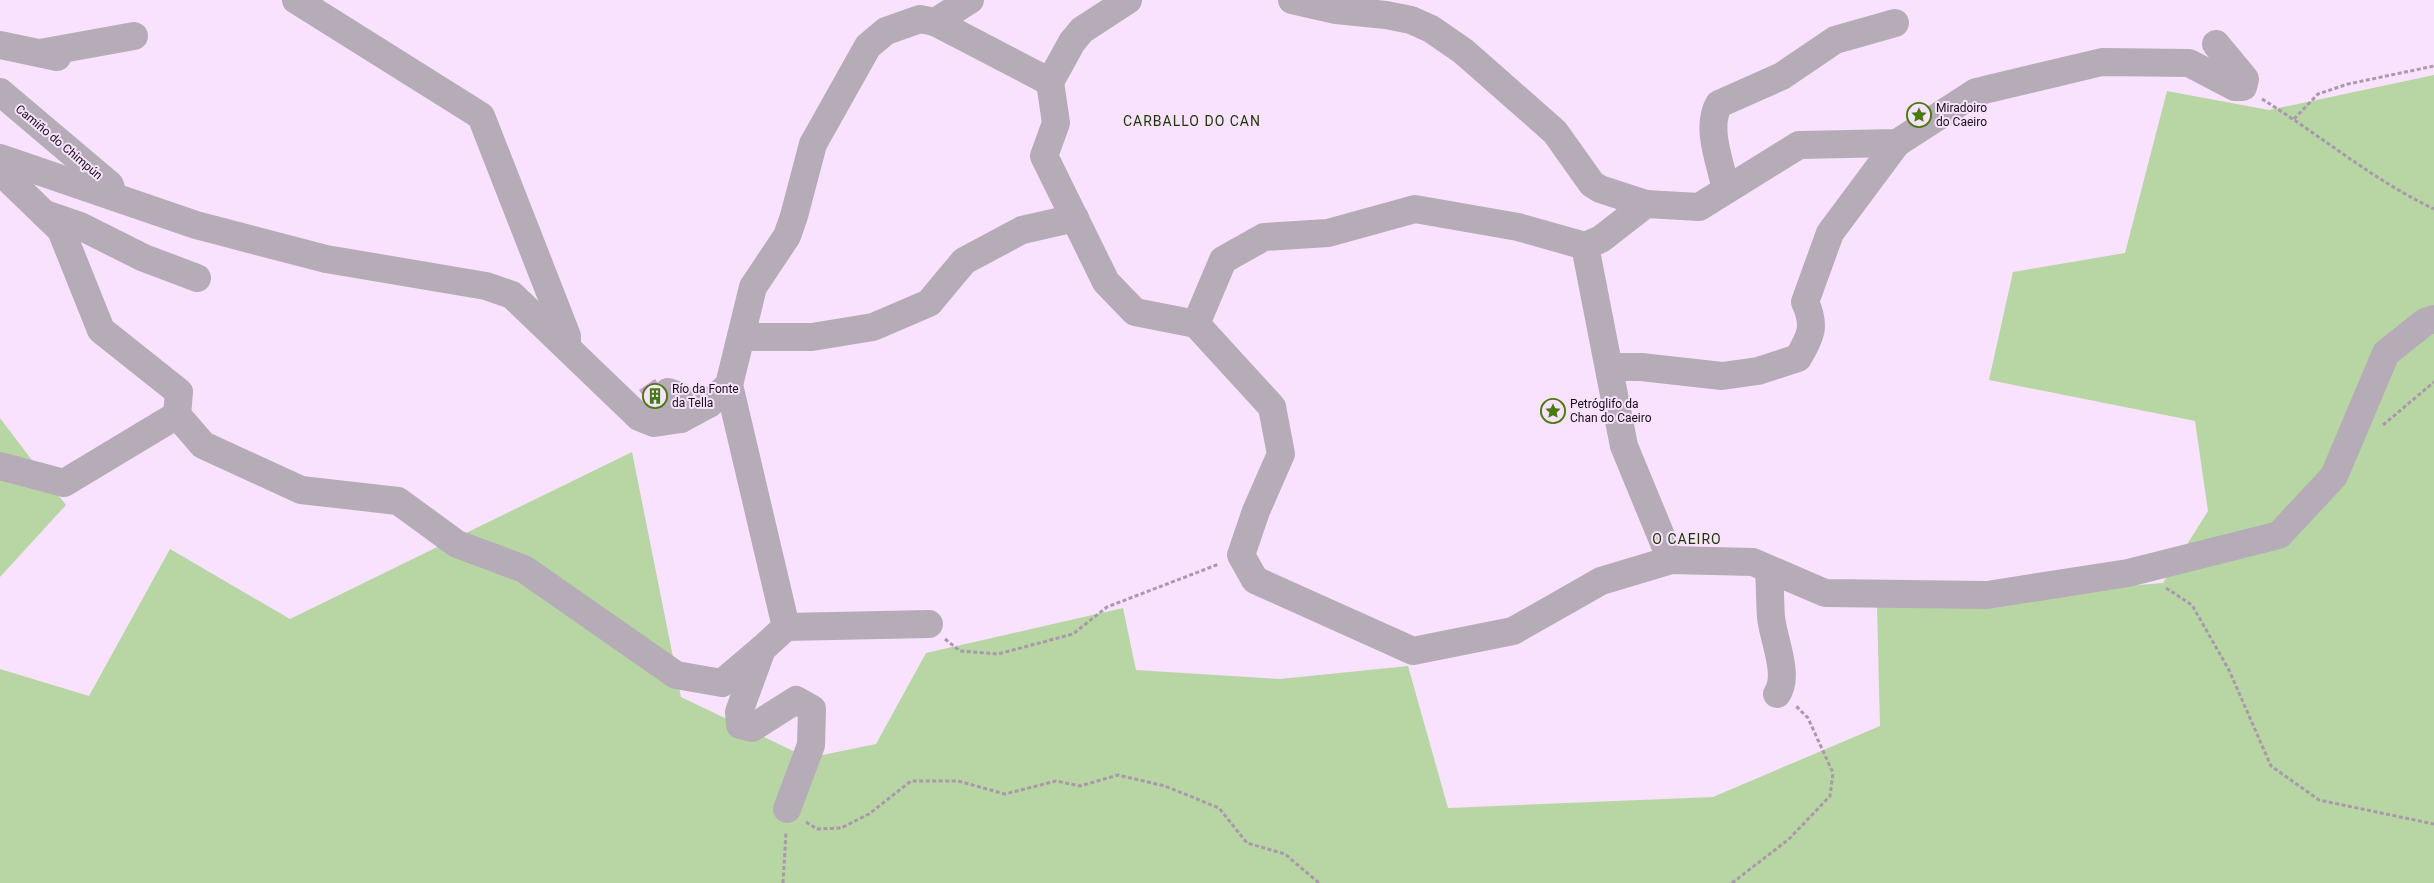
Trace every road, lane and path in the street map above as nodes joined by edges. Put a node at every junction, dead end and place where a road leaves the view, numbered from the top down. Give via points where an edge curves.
1 (296, 0) edge
2 (970, 0) edge
3 (1128, 0) edge
4 (1292, 0) edge
5 (936, 22) junction
6 (1895, 23) dead end
7 (134, 36) dead end
8 (2216, 44) dead end
9 (0, 45) edge
10 (40, 53) junction
11 (67, 59) dead end
12 (2434, 66) edge
13 (1050, 82) junction
14 (2242, 87) junction
15 (0, 92) edge
16 (2294, 118) junction
17 (1898, 143) junction
18 (0, 158) edge
19 (0, 171) edge
20 (1726, 190) junction
21 (113, 196) junction
22 (1646, 204) junction
23 (2434, 210) edge
24 (45, 214) junction
25 (1075, 218) junction
26 (1585, 246) junction
27 (197, 278) dead end
28 (2434, 319) edge
29 (1196, 324) junction
30 (741, 338) junction
31 (568, 348) junction
32 (1609, 367) junction
33 (729, 385) junction
34 (668, 392) dead end
35 (177, 414) junction
36 (681, 419) junction
37 (0, 466) edge
38 (1241, 555) junction
39 (1670, 560) junction
40 (1769, 570) junction
41 (2165, 587) dead end
42 (929, 624) joint
43 (786, 627) junction
44 (762, 649) junction
45 (1779, 692) joint
46 (795, 811) junction
47 (2434, 824) edge
48 (783, 883) edge
49 (1318, 883) edge
50 (1732, 883) edge

1 - 31 street via 481,116 567,336
2 - 5 street
3 - 13 street via 1082,30
4 - 22 street via 1336,10 1411,20 1431,28 1555,132 1592,184
5 - 13 street
5 - 30 street via 920,18 886,31 868,46 814,144 786,236 753,287
6 - 20 street via 1835,40 1782,76 1719,104 1714,113 1714,133
7 - 10 street
8 - 14 street via 2245,78
9 - 10 street
10 - 11 street
12 - 16 path via 2348,84 2318,94
13 - 25 street via 1056,122 1044,156
14 - 16 path
14 - 17 street via 2235,87 2189,63 2102,62 1976,92
15 - 21 street, Camiño do Chimpún via 110,185
16 - 23 path via 2376,176
17 - 20 street via 1799,145
17 - 32 street via 1830,233 1805,302 1813,318 1807,342 1798,358 1758,371 1722,376 1641,367
18 - 21 street
19 - 24 street
20 - 22 street via 1699,206
21 - 31 street via 196,225 326,259 486,286 512,295
22 - 26 street via 1601,239
24 - 27 street via 80,226 144,258
24 - 35 street via 61,230 101,330 179,392
25 - 29 street via 1106,282 1135,312
25 - 30 street via 1022,230 964,261 929,303 874,327 812,337
26 - 29 street via 1518,227 1416,209 1328,233 1264,237 1223,260
26 - 32 street
28 - 40 street via 2425,322 2386,353 2334,476 2279,535 2128,573 1987,595 1825,593
29 - 38 street via 1272,406 1282,454 1256,511
30 - 33 street
31 - 36 street via 638,417 654,423
32 - 39 street via 1624,446
33 - 36 street via 710,404
33 - 43 street
34 - 36 street via 679,396
35 - 37 street via 64,483
35 - 44 street via 203,445 301,490 398,501 457,544 524,569 676,675 722,683
38 - 39 street via 1255,580 1413,652 1513,631 1601,581
38 - 42 path via 1107,607 1072,634 998,654 960,651
39 - 40 street via 1753,562
40 - 45 street via 1771,619 1781,658
41 - 47 path via 2192,605 2229,670 2271,766 2318,800
42 - 43 street
43 - 44 street
44 - 46 street via 739,712 740,725 752,728 796,700 812,709 811,745
45 - 50 path via 1808,718 1813,727 1833,772 1830,796 1789,839
46 - 48 path
46 - 49 path via 817,829 841,828 869,814 911,782 958,781 1005,794 1056,781 1080,786 1118,775 1165,786 1218,808 1247,843 1285,854

